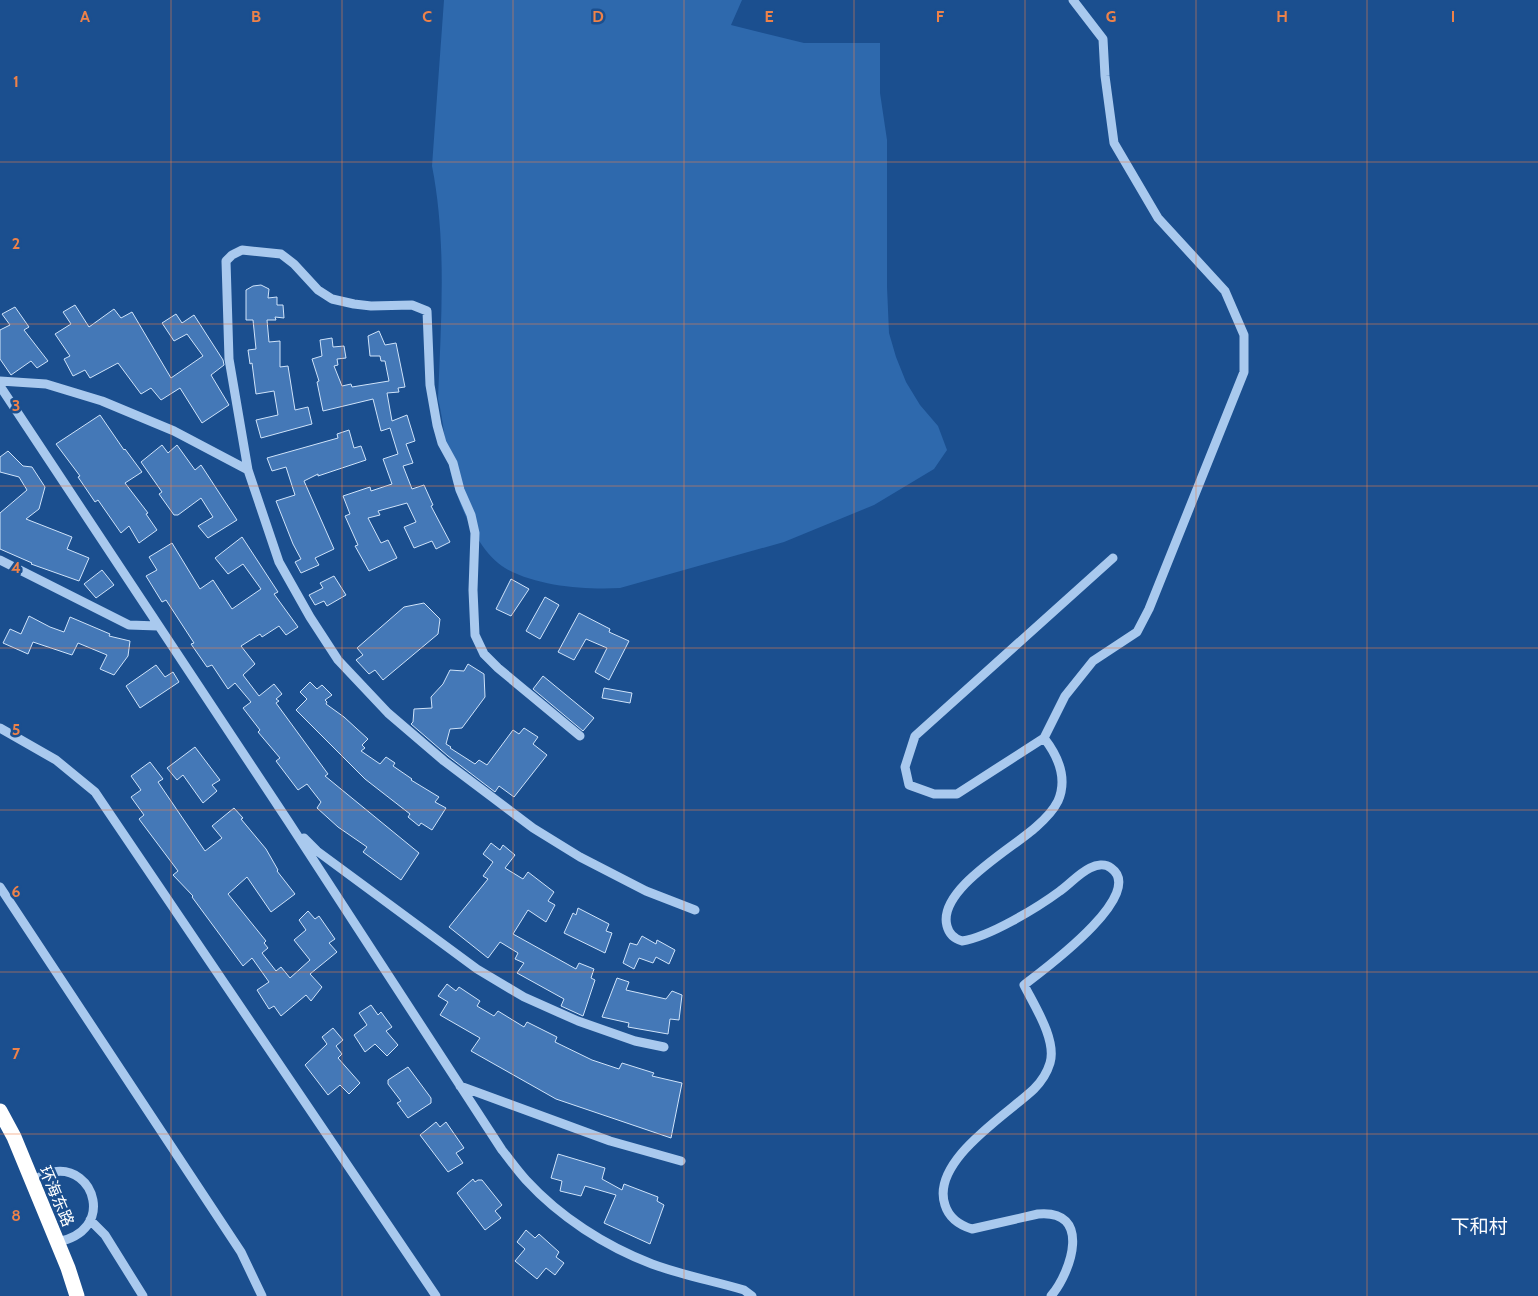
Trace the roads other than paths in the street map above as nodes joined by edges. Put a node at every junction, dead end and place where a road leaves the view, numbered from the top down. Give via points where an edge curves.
1 (1073, 0) edge
2 (0, 381) edge
3 (0, 386) edge
4 (248, 470) junction
5 (1113, 558) dead end
6 (0, 560) edge
7 (158, 626) junction
8 (0, 728) edge
9 (580, 736) dead end
10 (1044, 738) junction
11 (288, 821) junction
12 (0, 887) edge
13 (695, 910) dead end
14 (664, 1048) dead end
15 (460, 1086) junction
16 (0, 1111) edge
17 (681, 1161) dead end
18 (32, 1182) junction
19 (90, 1220) junction
20 (57, 1242) junction
21 (77, 1296) edge
22 (143, 1296) edge
23 (262, 1296) edge
24 (436, 1296) edge
25 (752, 1296) edge
26 (1051, 1296) edge

1 - 10 street via 1103,39 1114,143 1158,218 1225,291 1244,335 1244,372 1150,609 1137,632 1093,661 1065,696
2 - 4 street via 46,384 102,401 174,431
3 - 7 street
4 - 9 street via 229,359 226,262 232,255 242,250 281,254 325,295 372,306 412,305 427,311 430,385 437,425 475,533 475,635 484,654 498,668
4 - 13 street via 279,562 310,617 338,660 388,713 444,761 533,828 646,891
5 - 10 street via 915,736 905,767 909,785 934,794 957,794
6 - 7 street via 129,625
7 - 11 street
8 - 24 street via 56,760 95,792
10 - 26 street via 1060,765 1062,786 1058,801 1036,827 960,889 947,911 949,930 954,938 962,941 984,934 1038,906 1084,871 1097,866 1106,866 1114,871 1118,880 1117,892 1110,907 1091,927 1024,985 1048,1036 1050,1064 1035,1088 992,1122 959,1157 948,1174 943,1192 947,1212 954,1220 972,1229 1038,1214 1053,1214 1063,1220 1071,1230 1073,1251 1061,1283
11 - 14 street via 317,851 477,969 524,997 578,1021
11 - 15 street
12 - 23 street via 241,1252
15 - 17 street via 610,1141
15 - 25 street via 525,1179 577,1224 652,1264 744,1290
16 - 18 highway, 环海东路
18 - 19 street via 54,1171 76,1176 91,1192 94,1203
18 - 20 highway, 环海东路
19 - 20 street via 79,1235
19 - 22 street via 105,1235
20 - 21 highway, 环海东路

